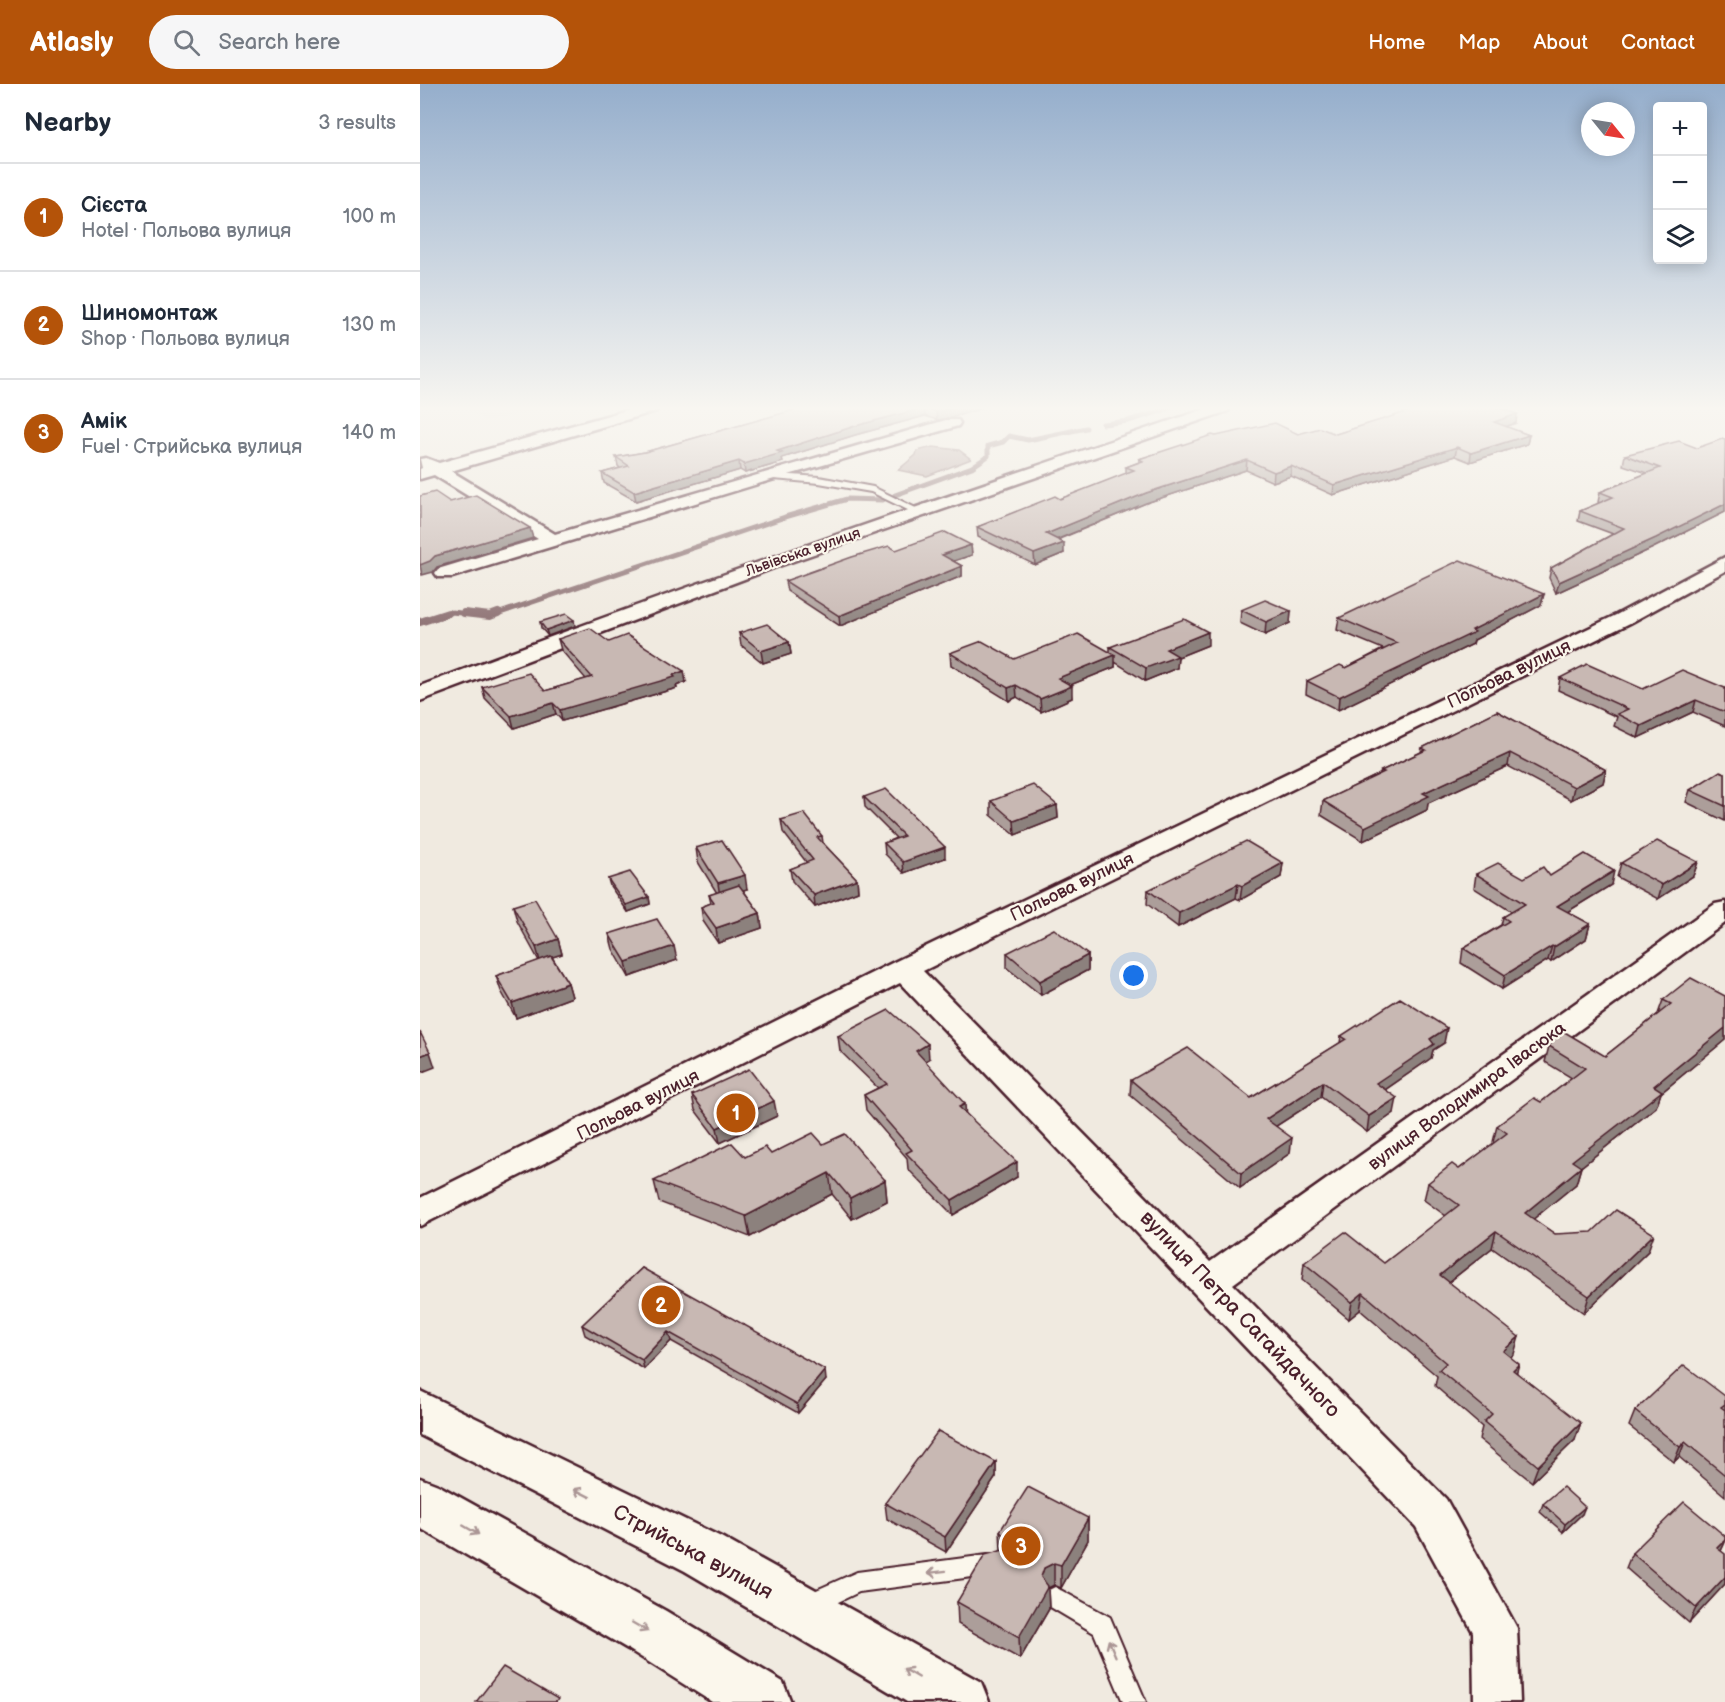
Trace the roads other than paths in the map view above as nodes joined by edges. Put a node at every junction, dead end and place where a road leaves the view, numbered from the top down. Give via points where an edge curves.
1 (451, 484) edge
2 (740, 484) edge
3 (838, 484) edge
4 (1006, 484) edge
5 (921, 513) junction
6 (553, 540) junction
7 (1724, 565) edge
8 (445, 573) dead end
9 (420, 694) edge
10 (1725, 910) edge
11 (904, 969) junction
12 (420, 1213) edge
13 (1210, 1281) junction
14 (420, 1412) edge
15 (420, 1501) edge
16 (995, 1564) edge
17 (1055, 1598) dead end
18 (800, 1609) junction
19 (763, 1702) edge
20 (961, 1702) edge
21 (1135, 1702) edge
22 (1497, 1702) edge

1 - 6 street
2 - 6 street
3 - 5 lane via 873,490
4 - 5 street, Львівська вулиця
5 - 9 street, Львівська вулиця via 670,599
6 - 8 street
7 - 11 street, Польова вулиця via 1623,619
10 - 13 street, вулиця Володимира Івасюка
11 - 12 street, Польова вулиця
11 - 13 street, вулиця Петра Сагайдачного
13 - 22 street, вулиця Петра Сагайдачного via 1431,1513 1494,1628
18 -> 14 highway, Стрийська вулиця via 703,1554
15 -> 19 highway via 647,1630
16 -> 18 lane via 857,1582
21 -> 17 lane via 1102,1625
20 -> 18 highway, Стрийська вулиця

